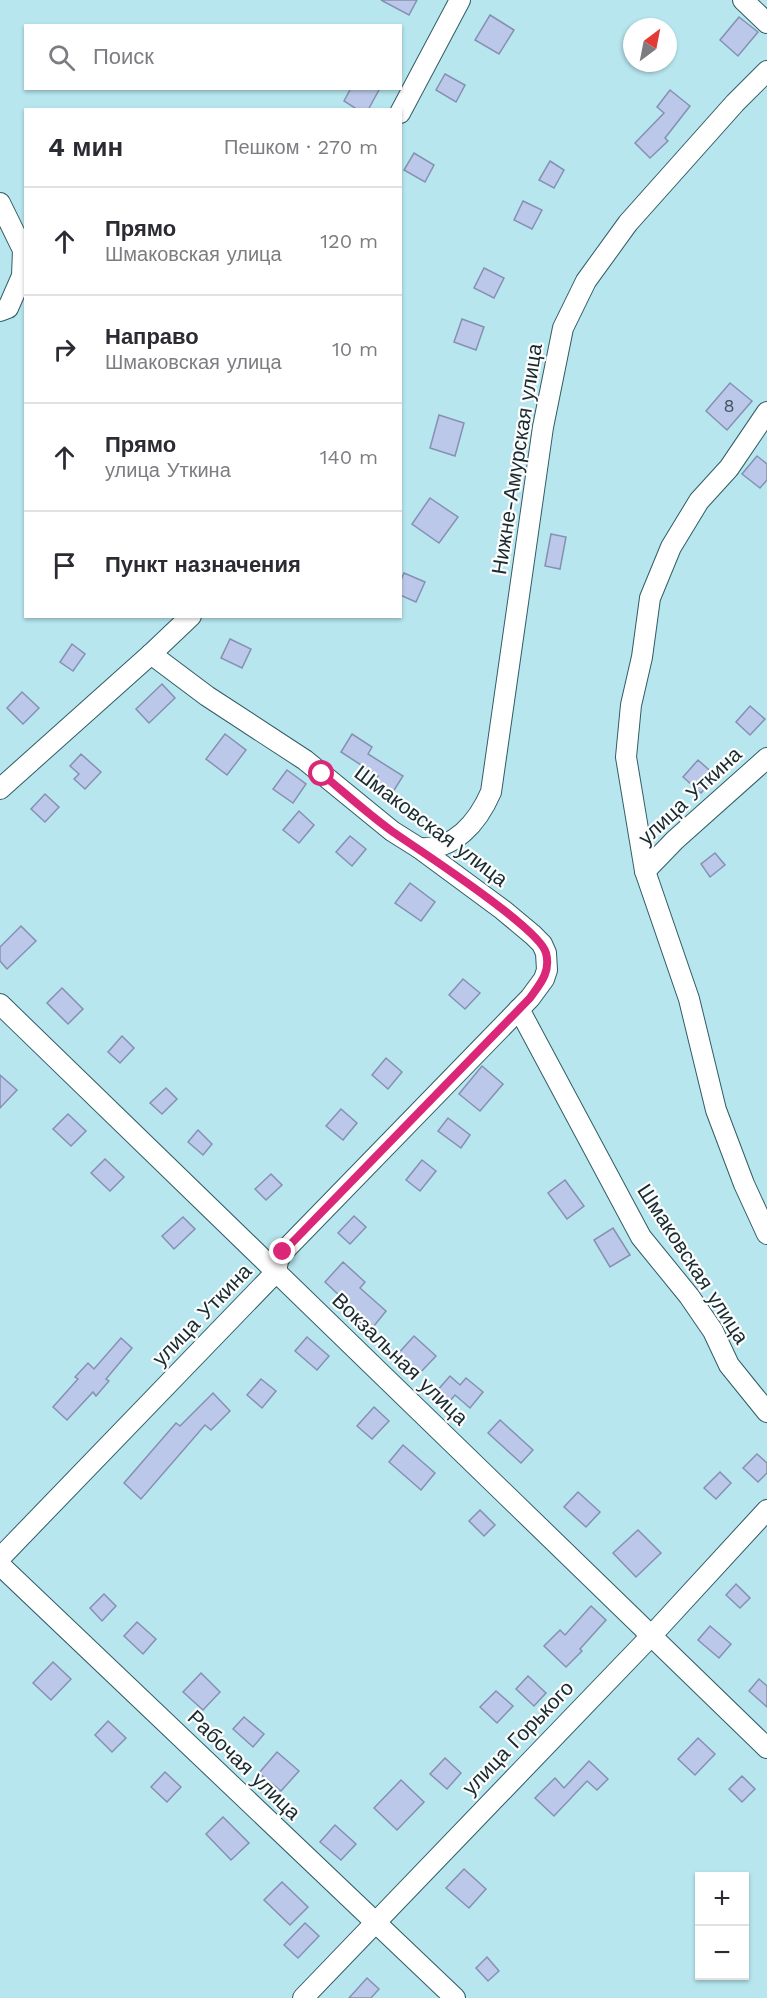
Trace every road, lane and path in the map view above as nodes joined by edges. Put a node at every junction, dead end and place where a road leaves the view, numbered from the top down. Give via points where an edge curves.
1 (460, 0) edge
2 (743, 0) edge
3 (767, 23) edge
4 (767, 71) edge
5 (402, 109) edge
6 (0, 203) edge
7 (0, 311) edge
8 (767, 412) edge
9 (189, 618) edge
10 (152, 654) junction
11 (767, 758) edge
12 (0, 789) edge
13 (419, 848) junction
14 (645, 871) junction
15 (0, 1004) edge
16 (525, 1004) junction
17 (767, 1234) edge
18 (276, 1272) junction
19 (767, 1412) edge
20 (767, 1510) edge
21 (0, 1558) edge
22 (0, 1565) edge
23 (652, 1635) junction
24 (767, 1748) edge
25 (374, 1923) junction
26 (303, 1998) edge
27 (455, 1998) edge

1 - 5 street
2 - 3 street
4 - 13 street, Нижне-Амурская улица via 628,223 572,307 558,346 543,427 491,792 476,821 463,833 441,846
6 - 7 street via 23,250 22,276 8,308
8 - 14 street via 694,510 671,547 650,598 626,757
9 - 10 street
10 - 12 street
10 - 13 street, Шмаковская улица via 207,696 305,760 392,831
11 - 14 street, улица Уткина
13 - 16 street, Шмаковская улица via 542,944 547,970
14 - 17 street via 689,999 716,1110
15 - 18 street, Вокзальная улица
16 - 18 street, улица Уткина via 283,1252
16 - 19 street, Шмаковская улица via 641,1237 688,1296 713,1331 729,1365
18 - 21 street, улица Уткина
18 - 23 street, Вокзальная улица
20 - 23 street, улица Горького
22 - 25 street, Рабочая улица
23 - 24 street, Вокзальная улица
23 - 25 street, улица Горького
25 - 26 street, улица Горького
25 - 27 street, Рабочая улица

